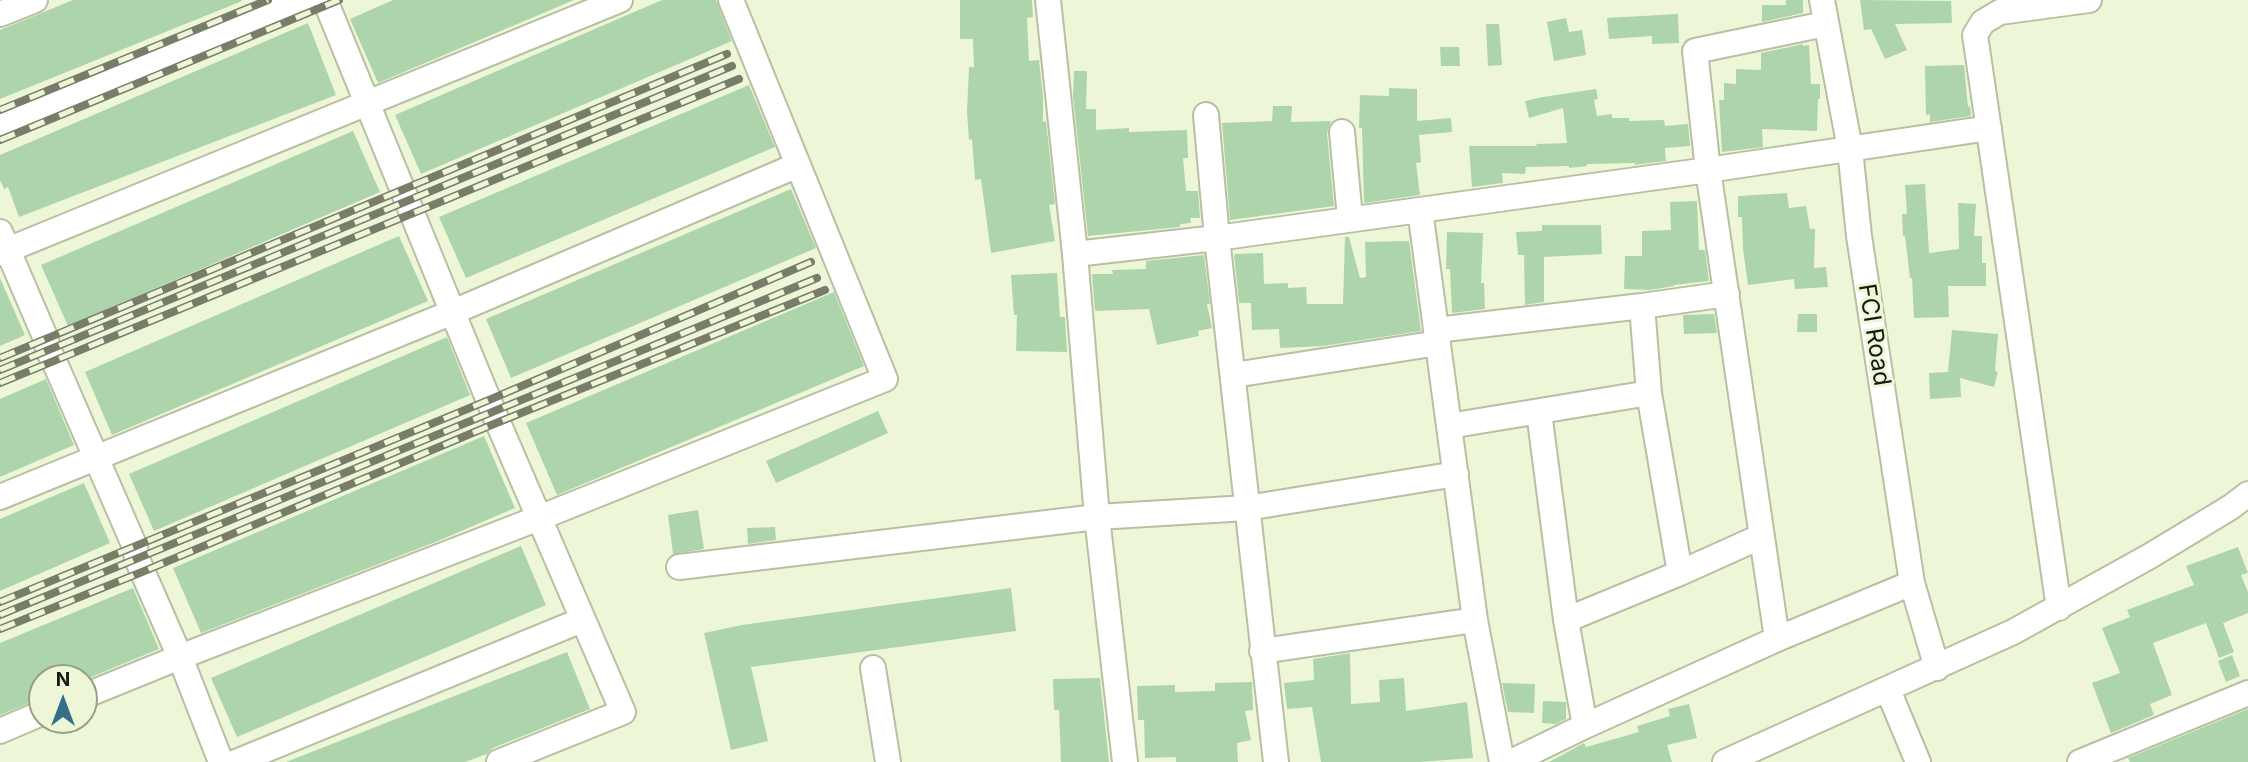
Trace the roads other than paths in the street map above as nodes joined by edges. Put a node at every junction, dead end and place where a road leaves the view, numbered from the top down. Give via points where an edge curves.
1 (35, 0) edge
2 (303, 0) edge
3 (324, 0) edge
4 (620, 0) edge
5 (731, 0) edge
6 (1048, 0) edge
7 (2090, 0) edge
8 (1824, 12) edge
9 (0, 14) edge
10 (367, 103) junction
11 (1206, 116) dead end
12 (0, 123) edge
13 (1989, 128) junction
14 (1342, 132) dead end
15 (1850, 149) junction
16 (798, 165) junction
17 (1708, 170) junction
18 (1420, 210) junction
19 (1350, 218) junction
20 (1217, 238) junction
21 (3, 245) edge
22 (1075, 254) junction
23 (1727, 294) junction
24 (1642, 306) junction
25 (453, 313) junction
26 (1437, 336) junction
27 (1234, 375) junction
28 (1649, 393) junction
29 (1539, 412) junction
30 (1449, 426) junction
31 (96, 458) junction
32 (1456, 474) junction
33 (2248, 494) edge
34 (0, 497) edge
35 (1247, 508) junction
36 (1097, 517) junction
37 (539, 518) junction
38 (1762, 536) junction
39 (679, 567) dead end
40 (1680, 573) junction
41 (1912, 583) junction
42 (2059, 608) junction
43 (582, 620) junction
44 (1475, 620) junction
45 (1566, 620) junction
46 (1777, 639) junction
47 (1262, 651) junction
48 (180, 657) junction
49 (873, 668) dead end
50 (1937, 668) junction
51 (98, 690) edge
52 (1888, 690) junction
53 (2248, 693) edge
54 (1863, 701) junction
55 (28, 719) edge
56 (1586, 726) junction
57 (0, 731) edge
58 (2118, 754) edge
59 (221, 762) edge
60 (236, 762) edge
61 (499, 762) edge
62 (888, 762) edge
63 (1125, 762) edge
64 (1276, 762) edge
65 (1502, 762) edge
66 (1511, 762) edge
67 (1725, 762) edge
68 (1754, 762) edge
69 (1917, 762) edge
70 (2080, 762) edge

1 - 9 street
2 - 12 street
3 - 10 street
4 - 10 street
5 - 16 street
6 - 22 street
7 - 13 street via 2000,12 1983,22 1975,35
8 - 15 street, FCI Road
8 - 17 street via 1695,51
10 - 21 street
10 - 25 street
11 - 20 street
13 - 15 street
13 - 42 street
14 - 19 street
15 - 17 street
15 - 41 street, FCI Road
16 - 25 street
16 - 37 street via 885,379
17 - 18 street
17 - 23 street
18 - 19 street
18 - 26 street
19 - 20 street
20 - 22 street
20 - 27 street
21 - 31 street
22 - 36 street
23 - 24 street
23 - 38 street
24 - 26 street
24 - 28 street
25 - 31 street
25 - 37 street
26 - 27 street
26 - 30 street
27 - 35 street
28 - 29 street
28 - 40 street
29 - 30 street
29 - 45 street
30 - 32 street
31 - 34 street
31 - 48 street
32 - 35 street
32 - 44 street
33 - 42 street
35 - 36 street
35 - 47 street
36 - 39 street
36 - 63 street
37 - 43 street
37 - 48 street
38 - 40 street
38 - 46 street
40 - 45 street
41 - 46 street
41 - 50 street, FCI Road
42 - 50 street
43 - 60 street
43 - 61 street via 623,712
44 - 47 street
44 - 65 street
45 - 56 street
46 - 56 street
47 - 64 street
48 - 51 street
48 - 59 street
49 - 62 street
50 - 52 street
52 - 54 street
52 - 69 street
53 - 58 street
54 - 67 street
54 - 68 street via 1838,723
55 - 57 street
56 - 66 street
58 - 70 street

